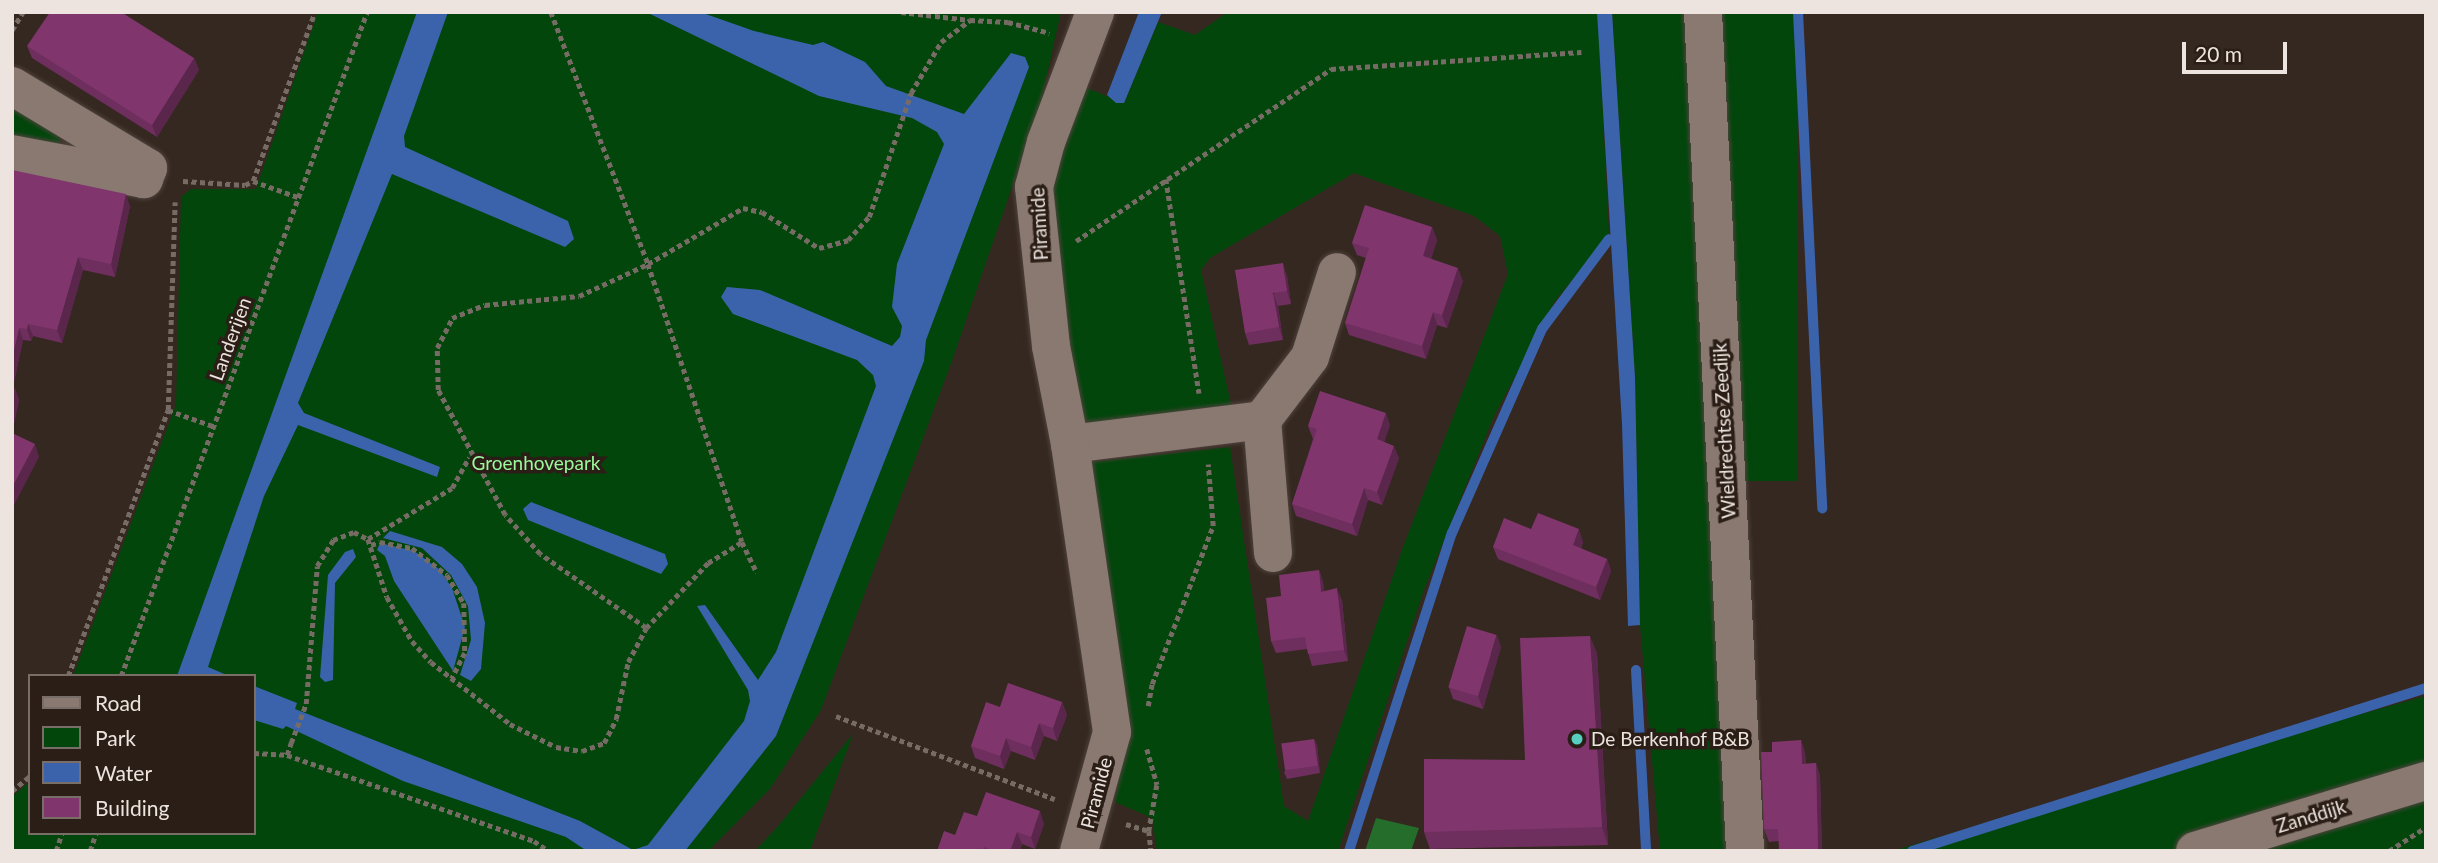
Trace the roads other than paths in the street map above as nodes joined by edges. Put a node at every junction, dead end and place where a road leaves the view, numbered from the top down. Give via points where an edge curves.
1 (1095, 12) edge
2 (1703, 12) edge
3 (12, 86) edge
4 (78, 124) junction
5 (12, 154) edge
6 (61, 164) junction
7 (1337, 272) dead end
8 (1262, 420) junction
9 (1070, 444) junction
10 (1273, 553) dead end
11 (2426, 781) edge
12 (1079, 851) edge
13 (1745, 851) edge
14 (2195, 851) edge

1 - 9 street, Piramide via 1034,187 1040,265
2 - 13 street, Wieldrechtse Zeedijk
3 - 4 street
4 - 6 street
4 - 6 street via 162,174 144,180
5 - 6 street
7 - 8 street via 1310,357
8 - 9 street
8 - 10 street
9 - 12 street, Piramide via 1112,732
11 - 14 street, Zanddijk

